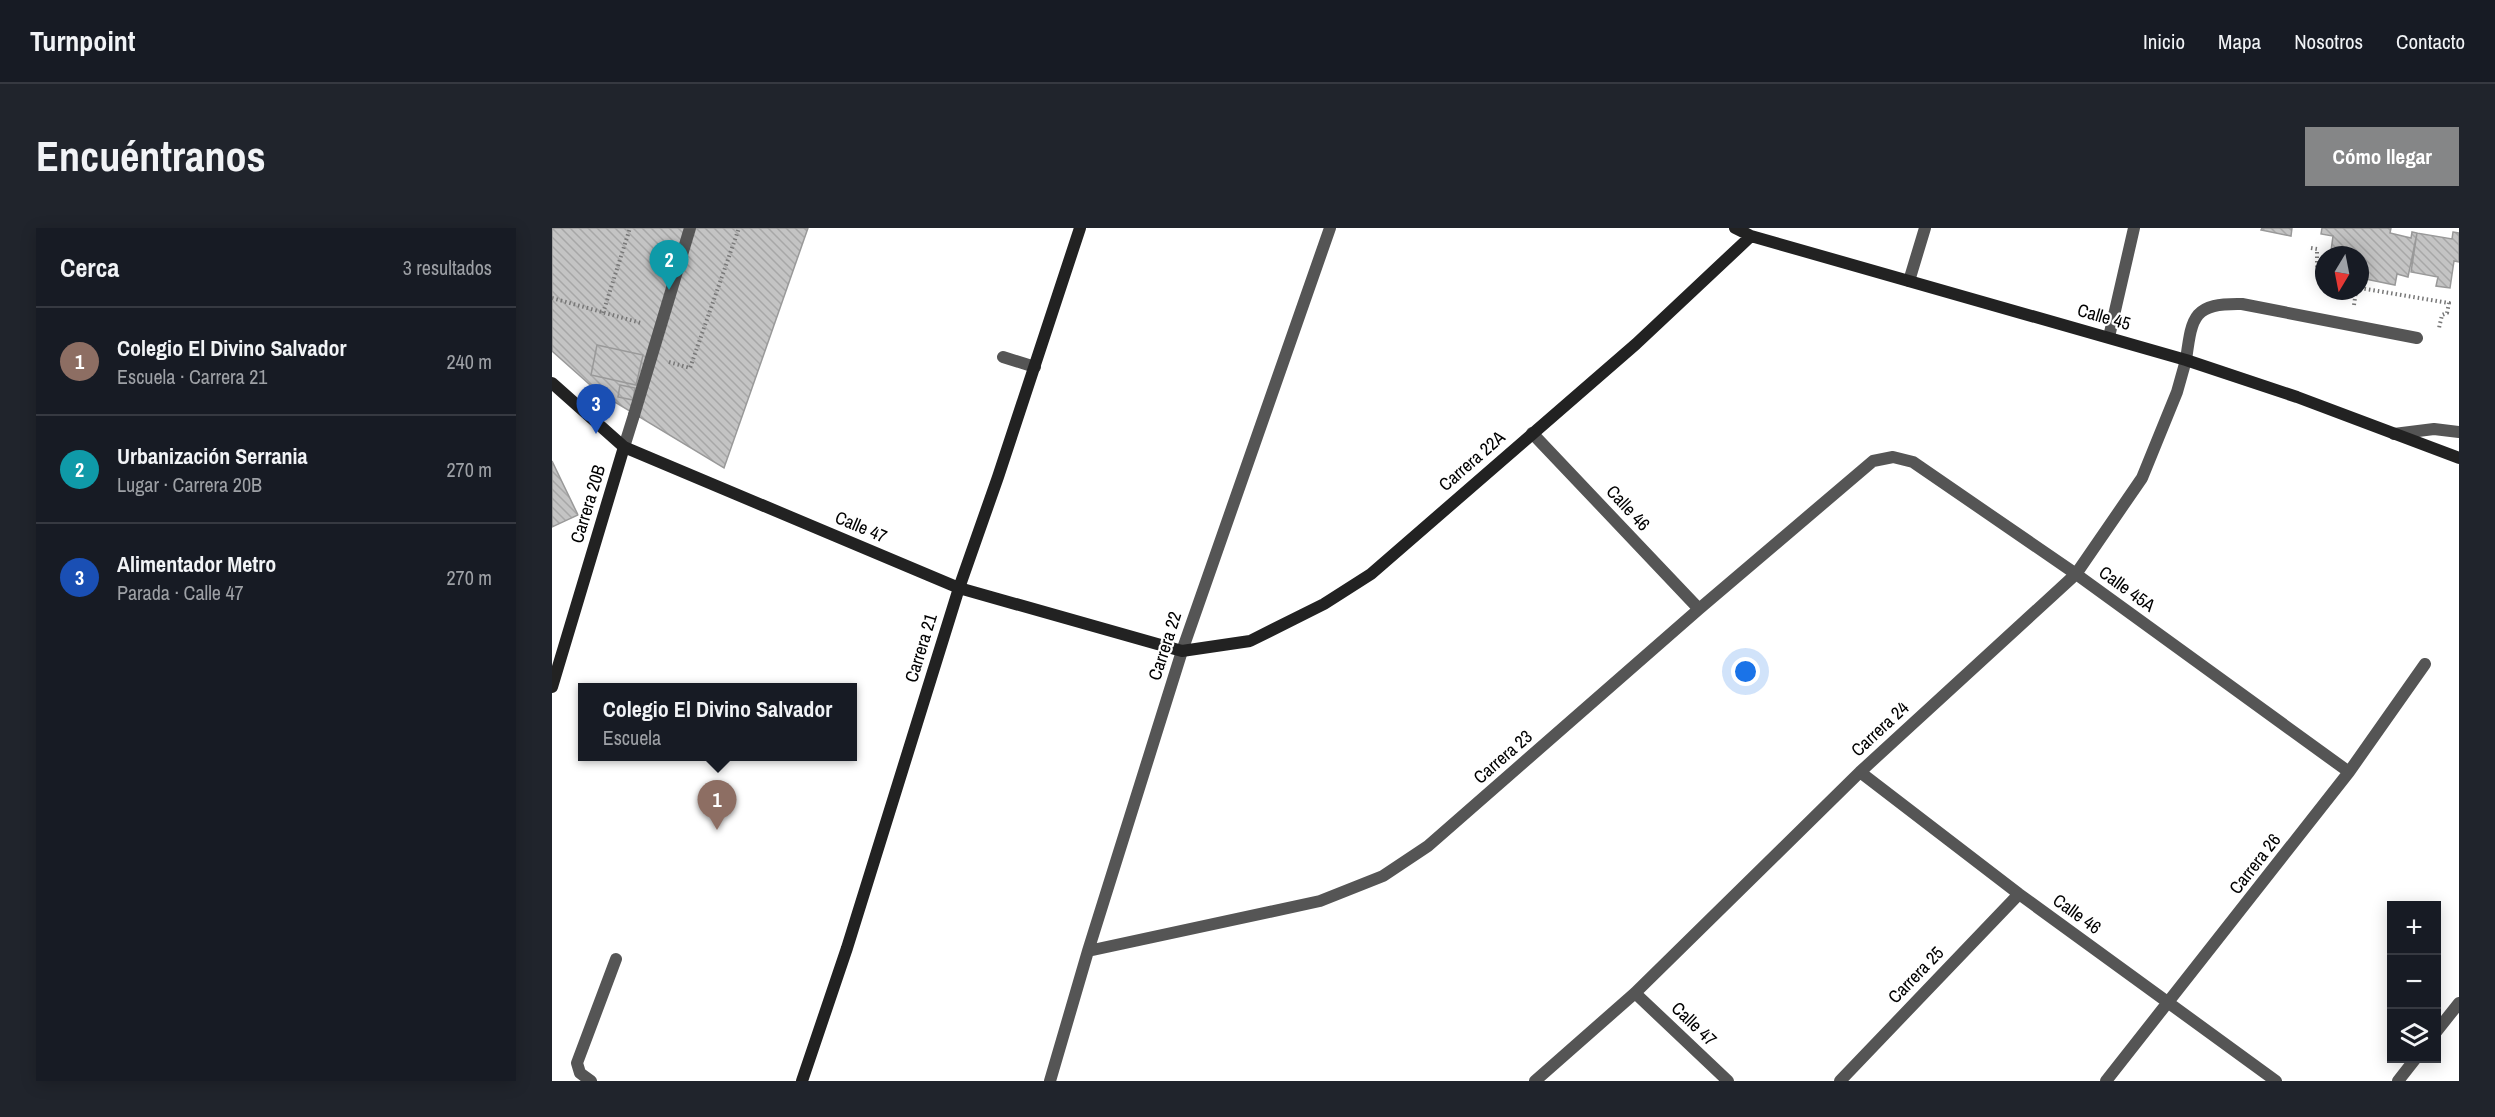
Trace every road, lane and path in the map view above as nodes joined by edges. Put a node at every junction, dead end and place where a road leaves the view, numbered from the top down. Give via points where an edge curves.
1 (630, 228) edge
2 (690, 228) edge
3 (739, 228) edge
4 (1080, 228) edge
5 (1330, 228) edge
6 (1735, 228) edge
7 (1925, 228) edge
8 (2134, 228) edge
9 (1751, 236) junction
10 (2311, 248) dead end
11 (2315, 249) edge
12 (1909, 281) junction
13 (2369, 290) edge
14 (552, 298) edge
15 (603, 313) junction
16 (2439, 328) dead end
17 (659, 329) junction
18 (2109, 337) junction
19 (2417, 338) dead end
20 (1003, 357) dead end
21 (2186, 360) junction
22 (1035, 367) junction
23 (690, 368) dead end
24 (552, 383) edge
25 (2459, 432) edge
26 (1532, 433) junction
27 (2394, 434) junction
28 (624, 447) junction
29 (2459, 458) edge
30 (1873, 461) joint
31 (2076, 574) junction
32 (959, 588) junction
33 (1699, 609) junction
34 (1182, 651) junction
35 (2425, 664) dead end
36 (552, 687) edge
37 (1860, 772) junction
38 (2349, 772) junction
39 (2019, 894) junction
40 (1088, 951) junction
41 (616, 959) dead end
42 (1635, 993) junction
43 (2169, 1002) junction
44 (2459, 1003) edge
45 (2441, 1026) edge
46 (2413, 1063) edge
47 (591, 1081) edge
48 (802, 1081) edge
49 (1050, 1081) edge
50 (1535, 1081) edge
51 (1728, 1081) edge
52 (1840, 1081) edge
53 (2106, 1081) edge
54 (2276, 1081) edge
55 (2398, 1081) edge

1 - 15 path
2 - 17 street, Carrera 20B
3 - 23 path
4 - 22 street, Carrera 21
5 - 34 street, Carrera 22
6 - 9 street, Calle 45
7 - 12 street
8 - 18 street
9 - 12 street, Calle 45
9 - 26 street, Carrera 22A via 1636,344
10 - 11 path
12 - 18 street, Calle 45
13 - 16 path via 2449,303
14 - 15 path
15 - 17 path
17 - 28 street, Carrera 20B
18 - 21 street, Calle 45
19 - 21 street, Carrera 24 via 2222,303 2204,309 2190,326
20 - 22 street
21 - 27 street, Calle 45
21 - 31 street, Carrera 24 via 2142,478
22 - 32 street, Carrera 21
24 - 28 street, Calle 47
25 - 27 street via 2434,429
26 - 33 street, Calle 46
26 - 34 street, Carrera 22A via 1371,574 1324,604 1250,641
27 - 29 street, Calle 45
28 - 32 street, Calle 47
28 - 36 street, Carrera 20B
30 - 31 street, Calle 45A via 1893,457 1913,462
30 - 33 street, Carrera 23
31 - 37 street, Carrera 24
31 - 38 street, Calle 45A
32 - 34 street, Calle 47
32 - 48 street, Carrera 21
33 - 40 street, Carrera 23 via 1428,846 1383,876 1320,901
34 - 40 street, Carrera 22
35 - 38 street, Carrera 26
37 - 39 street, Calle 46
37 - 42 street, Carrera 24
38 - 43 street, Carrera 26
39 - 43 street, Calle 46
39 - 52 street, Carrera 25
40 - 49 street, Carrera 22
41 - 47 street via 577,1063 580,1073
42 - 50 street, Carrera 24
42 - 51 street, Calle 47
43 - 53 street, Carrera 26
43 - 54 street, Calle 46
44 - 45 street
46 - 55 street

